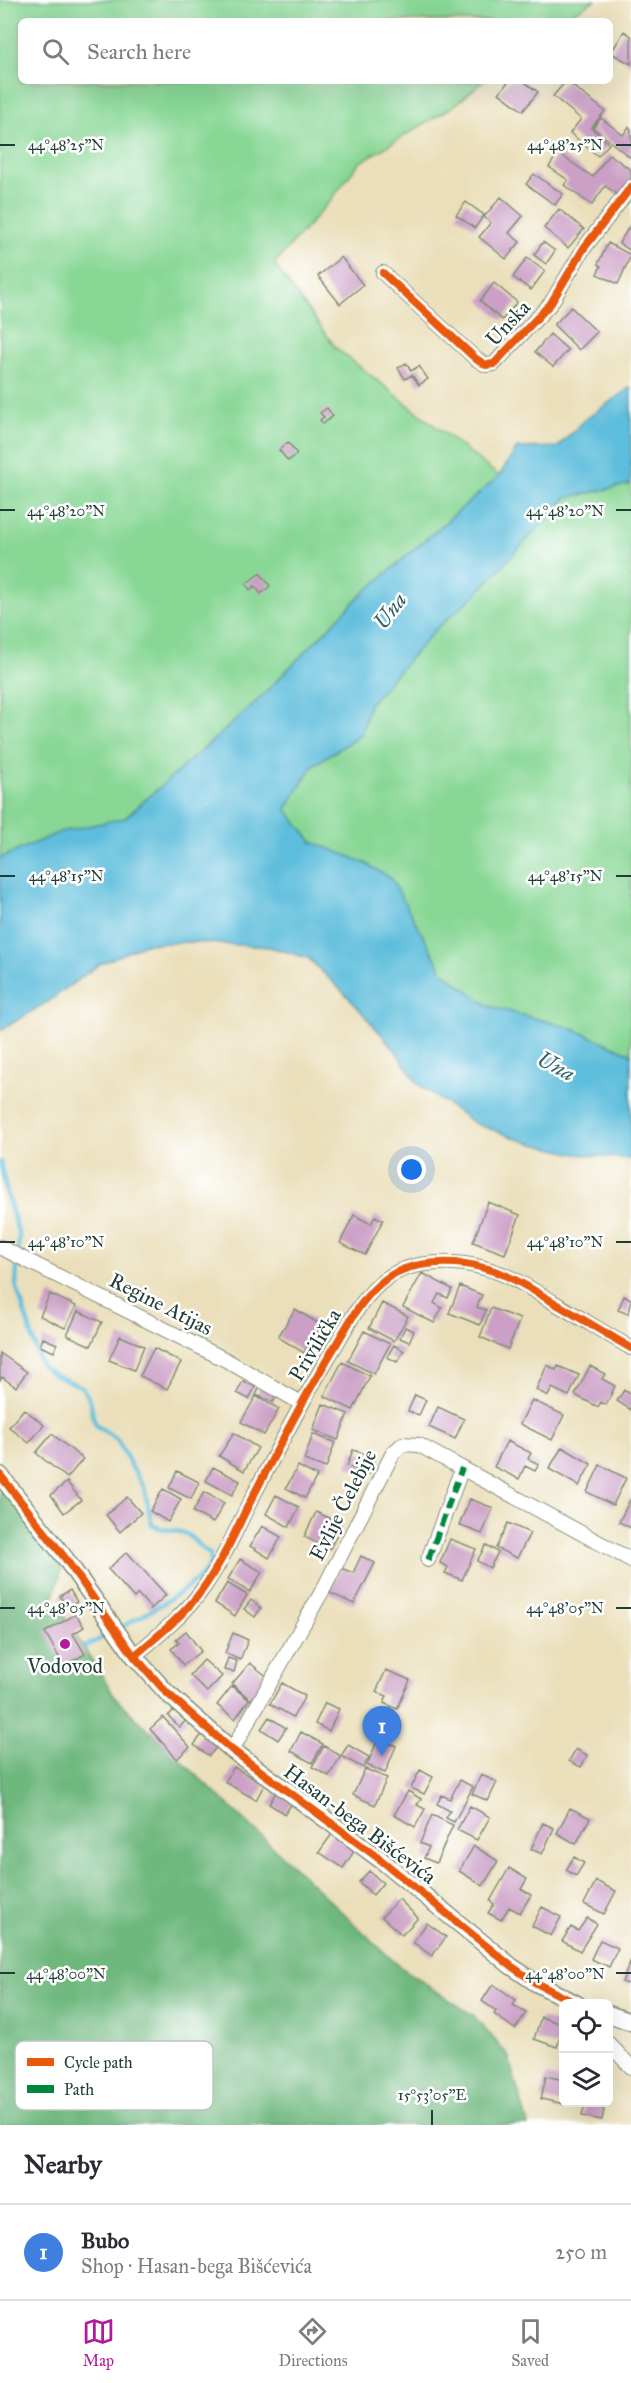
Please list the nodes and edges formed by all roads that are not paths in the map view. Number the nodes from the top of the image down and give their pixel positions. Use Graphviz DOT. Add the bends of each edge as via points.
graph roads {
  1 [pos="631,187"];
  2 [pos="383,273"];
  3 [pos="0,1247"];
  4 [pos="631,1348"];
  5 [pos="301,1403"];
  6 [pos="462,1468"];
  7 [pos="0,1474"];
  8 [pos="428,1560"];
  9 [pos="631,1560"];
  10 [pos="134,1656"];
  11 [pos="232,1750"];
  12 [pos="568,1999"];
  13 [pos="613,2015"];
  14 [pos="631,2022"];
  15 [pos="613,2047"];
  16 [pos="631,2067"];
  1 -- 2 [label="street, Unska" via="584,248 551,303 494,364 486,365 476,359"];
  3 -- 5 [label="street, Regine Atijas" via="226,1360"];
  4 -- 5 [label="street, Privilička" via="503,1274 463,1264 423,1265 401,1270 376,1287 358,1309"];
  5 -- 10 [label="street, Privilička" via="204,1588"];
  6 -- 8 [label="street"];
  6 -- 9 [label="street, Evlije Čelebije"];
  6 -- 11 [label="street, Evlije Čelebije" via="419,1445 403,1444 393,1453 325,1586"];
  7 -- 10 [label="street, Hasan-bega Bišćevića"];
  10 -- 11 [label="street, Hasan-bega Bišćevića" via="167,1693"];
  11 -- 12 [label="street, Hasan-bega Bišćevića" via="381,1860 511,1965"];
  13 -- 14 [label="street"];
  15 -- 16 [label="street"];
}
